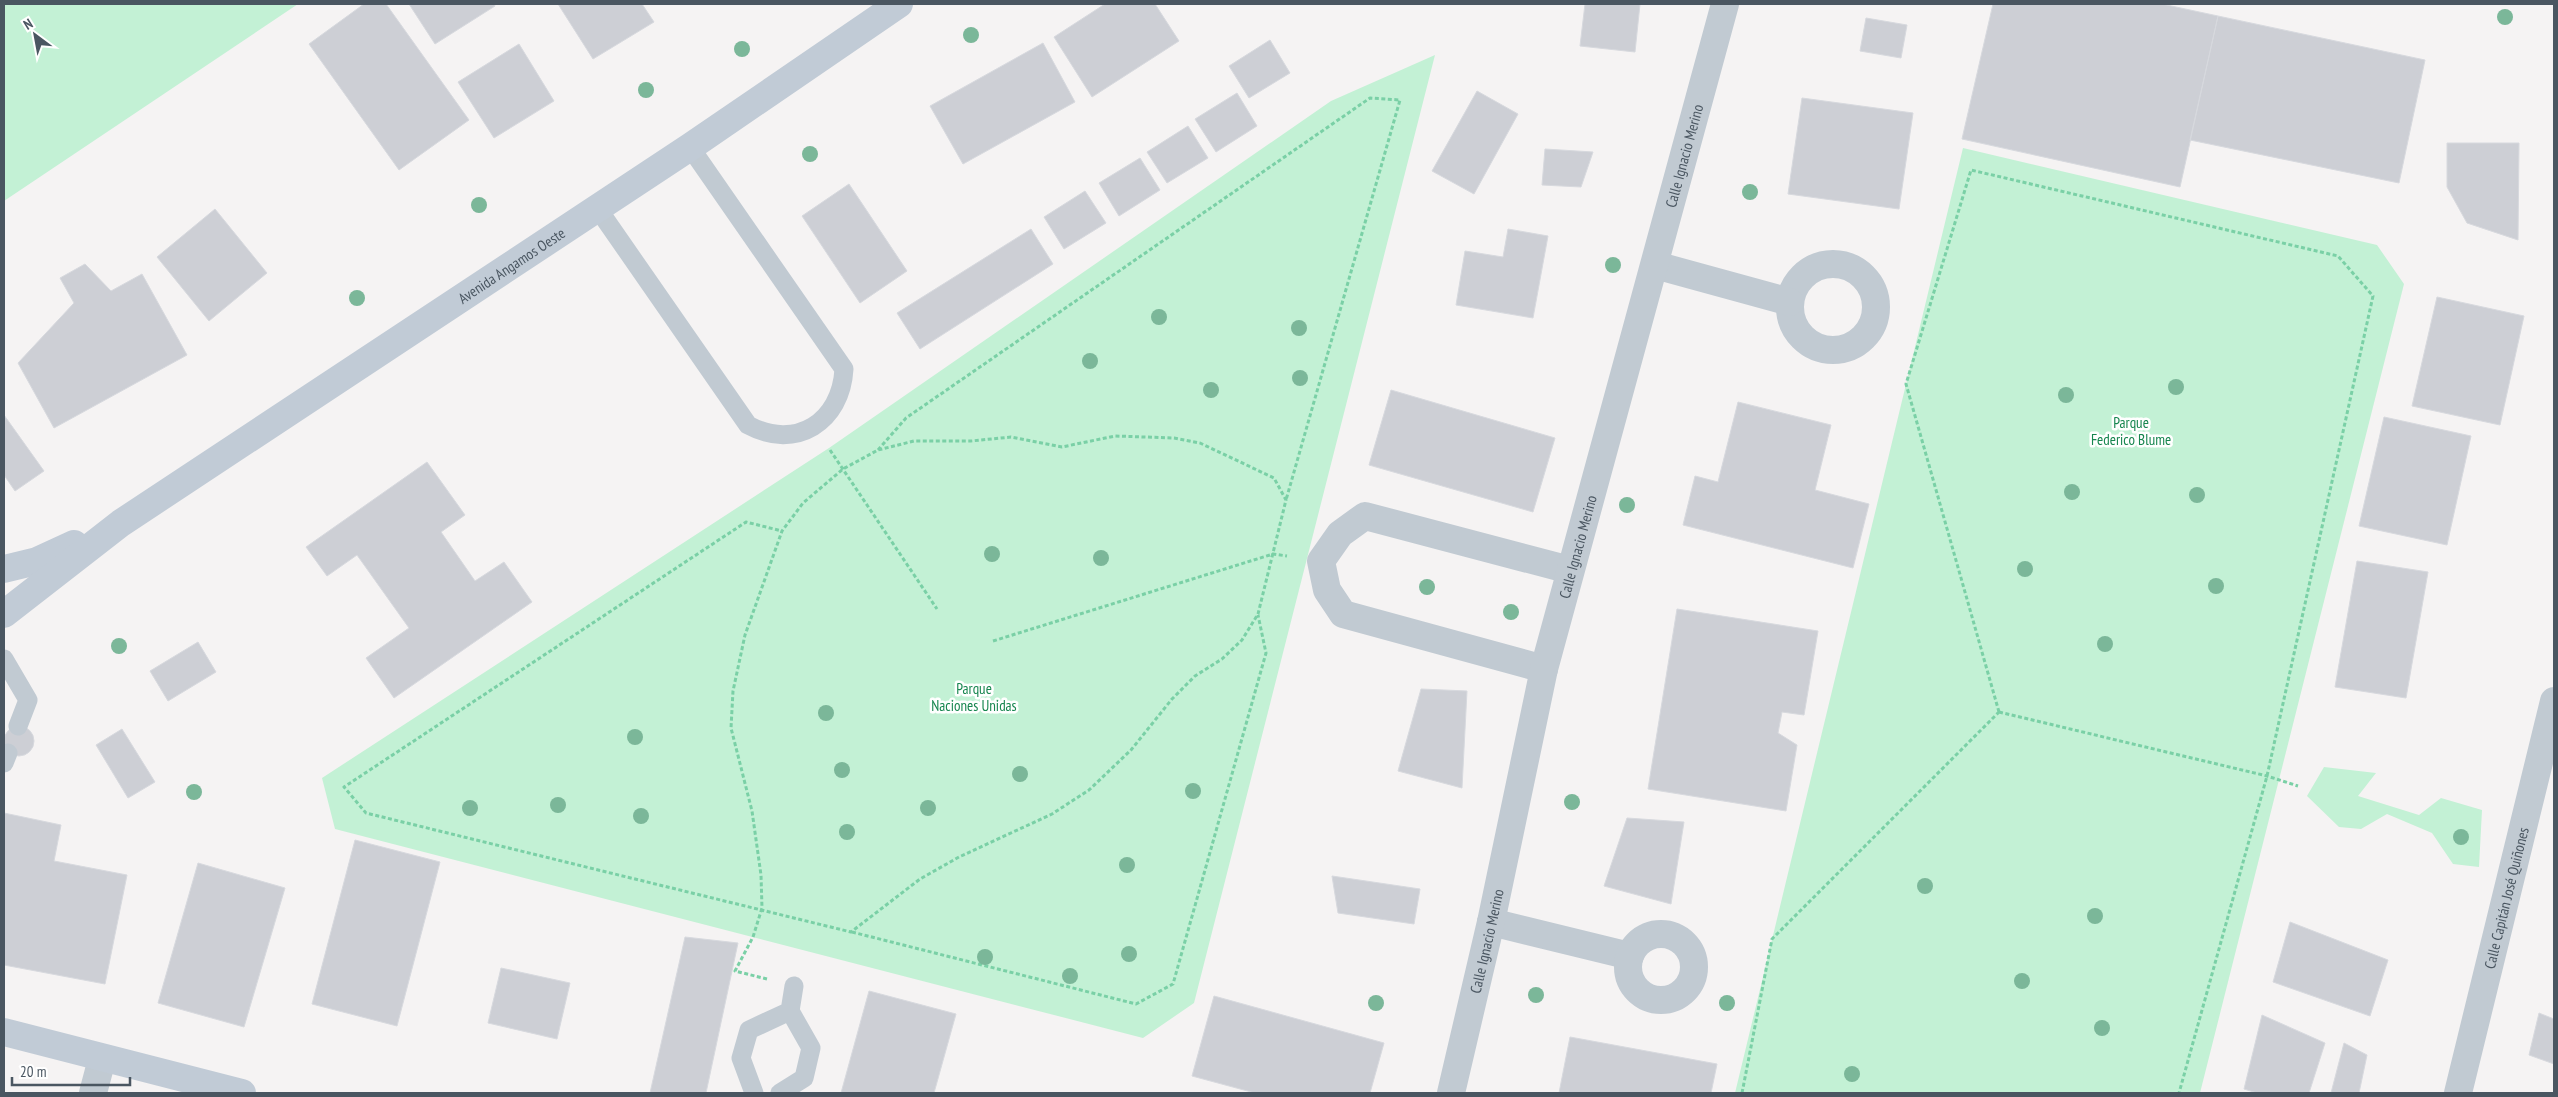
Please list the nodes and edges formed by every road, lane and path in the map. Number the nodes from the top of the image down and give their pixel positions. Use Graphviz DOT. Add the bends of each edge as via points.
graph roads {
  1 [pos="899,4"];
  2 [pos="1725,4"];
  3 [pos="690,147"];
  4 [pos="598,209"];
  5 [pos="1655,265"];
  6 [pos="1790,302"];
  7 [pos="820,422"];
  8 [pos="878,450"];
  9 [pos="843,469"];
  10 [pos="1286,500"];
  11 [pos="121,523"];
  12 [pos="782,531"];
  13 [pos="1273,554"];
  14 [pos="1321,561"];
  15 [pos="4,569"];
  16 [pos="1570,570"];
  17 [pos="937,609"];
  18 [pos="4,614"];
  19 [pos="1258,614"];
  20 [pos="993,641"];
  21 [pos="4,659"];
  22 [pos="1544,669"];
  23 [pos="2554,701"];
  24 [pos="1999,712"];
  25 [pos="18,726"];
  26 [pos="2267,776"];
  27 [pos="2298,786"];
  28 [pos="762,908"];
  29 [pos="1491,922"];
  30 [pos="851,932"];
  31 [pos="1630,956"];
  32 [pos="794,986"];
  33 [pos="790,1011"];
  34 [pos="4,1032"];
  35 [pos="102,1059"];
  36 [pos="93,1093"];
  37 [pos="242,1093"];
  38 [pos="754,1093"];
  39 [pos="780,1093"];
  40 [pos="1451,1093"];
  41 [pos="1742,1093"];
  42 [pos="2179,1093"];
  43 [pos="2458,1093"];
  1 -- 3 [label="street, Avenida Angamos Oeste"];
  2 -- 5 [label="street, Calle Ignacio Merino"];
  3 -- 4 [label="street, Avenida Angamos Oeste"];
  3 -- 7 [label="lane" via="844,369 836,405"];
  4 -- 7 [label="lane" via="748,425 760,432 782,436 800,433"];
  4 -- 11 [label="street, Avenida Angamos Oeste"];
  5 -- 6 [label="street"];
  5 -- 16 [label="street, Calle Ignacio Merino"];
  7 -- 9 [label="path" via="829,448"];
  8 -- 9 [label="path"];
  8 -- 10 [label="path" via="914,441 936,440 1011,437 1062,447 1115,436 1174,438 1200,443 1274,478"];
  8 -- 10 [label="path" via="906,418 1370,98 1400,100"];
  9 -- 12 [label="path" via="803,503"];
  9 -- 17 [label="path"];
  10 -- 13 [label="path"];
  11 -- 15 [label="street, Avenida Angamos Oeste" via="37,561"];
  11 -- 18 [label="street, Avenida Angamos Oeste"];
  12 -- 28 [label="path" via="745,635 732,700 731,728 752,811"];
  12 -- 28 [label="path" via="746,522 344,787 366,813"];
  13 -- 14 [label="path"];
  13 -- 19 [label="path"];
  13 -- 20 [label="path"];
  14 -- 16 [label="street" via="1340,534 1365,516"];
  14 -- 22 [label="street" via="1327,590 1343,614"];
  16 -- 22 [label="street, Calle Ignacio Merino"];
  19 -- 30 [label="path" via="1242,640 1189,682 1131,750 1089,790 1052,814 959,857 920,879"];
  19 -- 30 [label="path" via="1266,653 1173,984 1136,1004"];
  21 -- 25 [label="lane" via="28,700"];
  22 -- 29 [label="street, Calle Ignacio Merino"];
  23 -- 43 [label="street, Calle Capitán José Quiñones"];
  24 -- 26 [label="path"];
  24 -- 26 [label="path" via="1906,384 1971,170 2338,256 2373,296"];
  24 -- 41 [label="path" via="1772,939"];
  26 -- 27 [label="path"];
  26 -- 42 [label="path"];
  28 -- 30 [label="path"];
  28 -- 32 [label="path" via="753,937 735,971"];
  29 -- 31 [label="street"];
  29 -- 40 [label="street, Calle Ignacio Merino"];
  32 -- 33 [label="lane"];
  33 -- 38 [label="lane" via="750,1030 740,1058"];
  33 -- 39 [label="lane" via="811,1048 804,1078"];
  34 -- 35 [label="street"];
  35 -- 36 [label="street"];
  35 -- 37 [label="street"];
}
